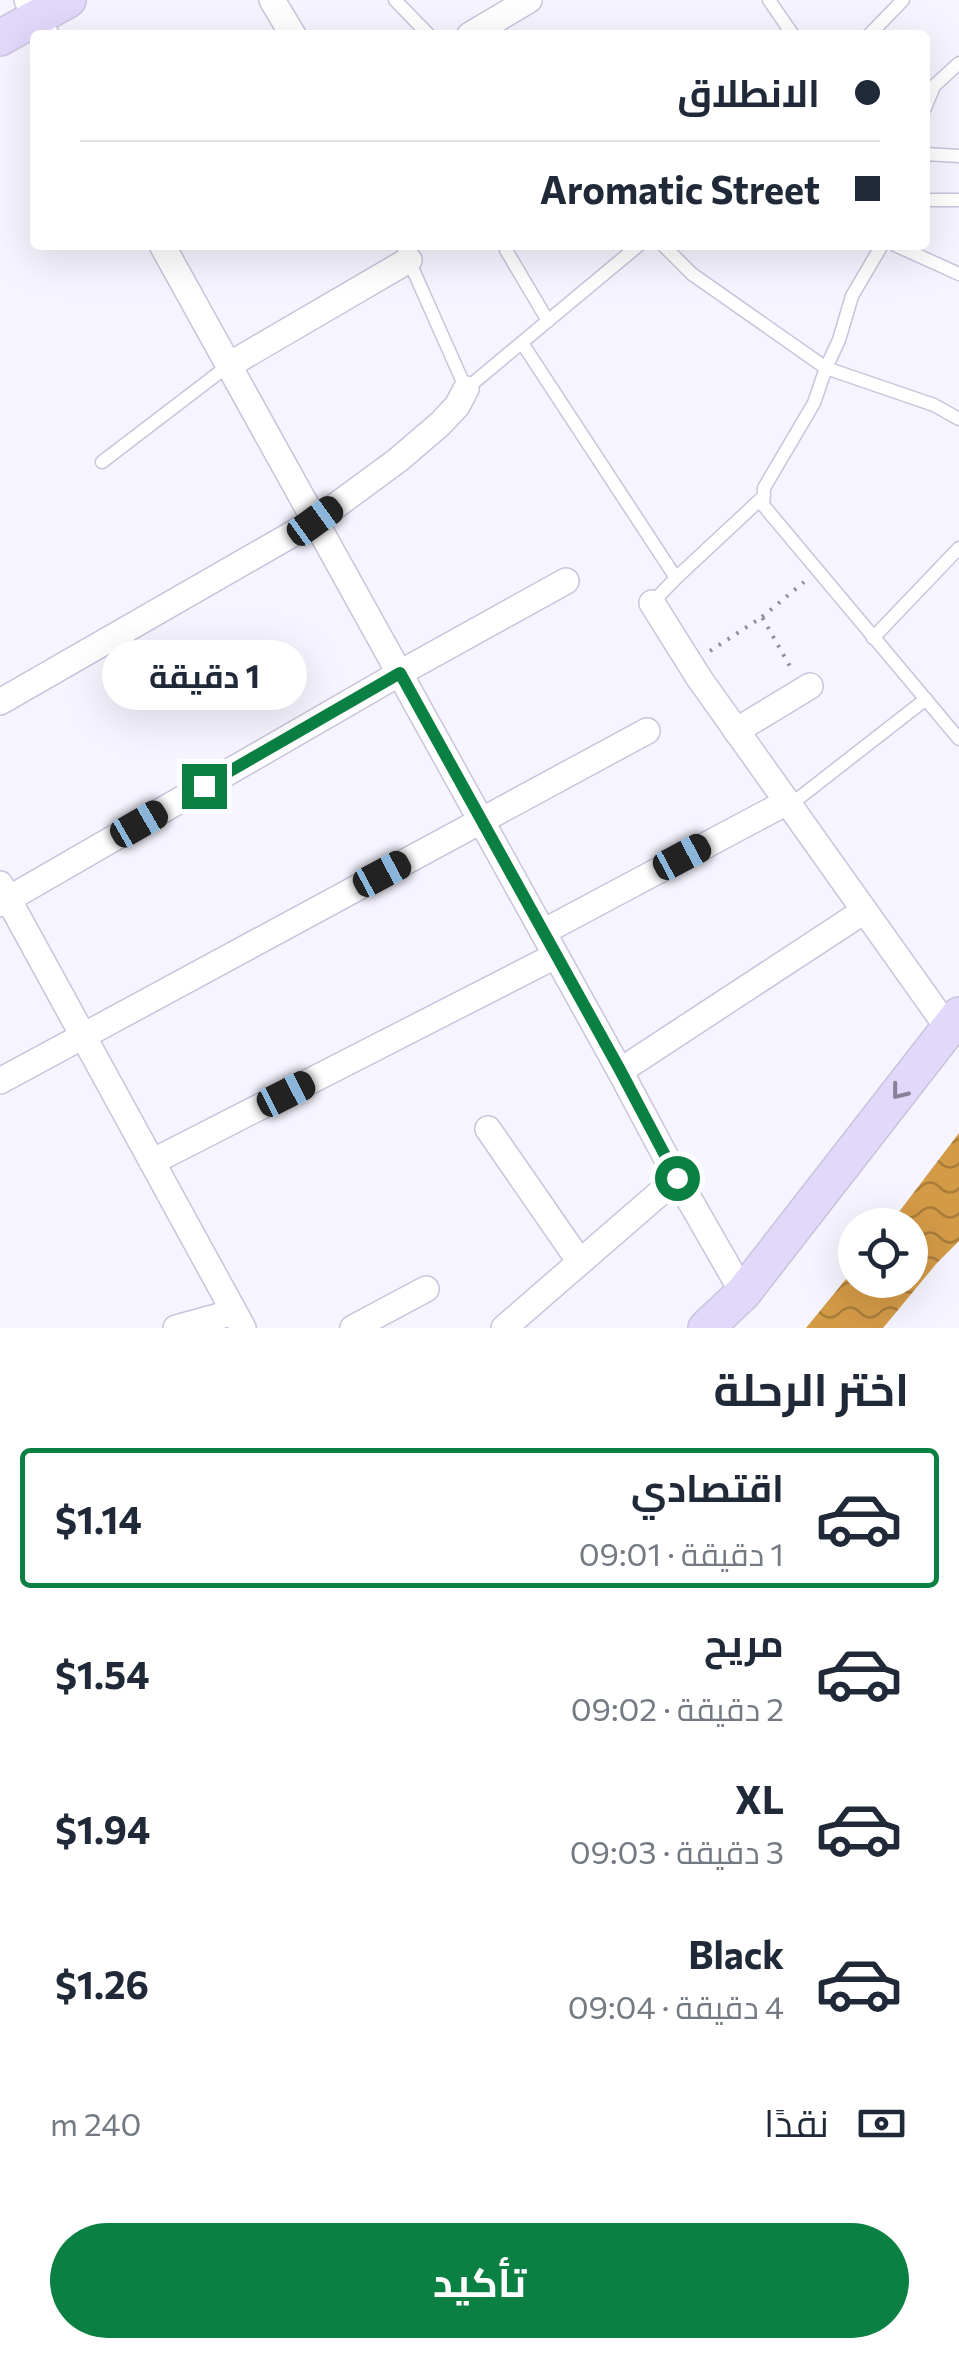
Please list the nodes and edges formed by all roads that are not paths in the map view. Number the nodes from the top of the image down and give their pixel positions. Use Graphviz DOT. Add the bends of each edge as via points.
graph roads {
  1 [pos="68,0"];
  2 [pos="272,0"];
  3 [pos="395,0"];
  4 [pos="529,0"];
  5 [pos="769,0"];
  6 [pos="903,0"];
  7 [pos="36,18"];
  8 [pos="290,30"];
  9 [pos="425,30"];
  10 [pos="487,30"];
  11 [pos="790,30"];
  12 [pos="874,30"];
  13 [pos="0,38"];
  14 [pos="959,63"];
  15 [pos="930,96"];
  16 [pos="930,154"];
  17 [pos="959,156"];
  18 [pos="930,200"];
  19 [pos="959,200"];
  20 [pos="165,250"];
  21 [pos="506,250"];
  22 [pos="632,250"];
  23 [pos="668,250"];
  24 [pos="879,250"];
  25 [pos="906,250"];
  26 [pos="406,252"];
  27 [pos="959,274"];
  28 [pos="548,321"];
  29 [pos="522,342"];
  30 [pos="229,365"];
  31 [pos="826,368"];
  32 [pos="466,389"];
  33 [pos="959,419"];
  34 [pos="102,462"];
  35 [pos="764,496"];
  36 [pos="315,521"];
  37 [pos="959,548"];
  38 [pos="676,578"];
  39 [pos="566,581"];
  40 [pos="652,603"];
  41 [pos="873,638"];
  42 [pos="400,673"];
  43 [pos="807,688"];
  44 [pos="926,699"];
  45 [pos="0,702"];
  46 [pos="736,730"];
  47 [pos="646,731"];
  48 [pos="959,739"];
  49 [pos="788,804"];
  50 [pos="481,820"];
  51 [pos="3,896"];
  52 [pos="864,911"];
  53 [pos="543,932"];
  54 [pos="555,956"];
  55 [pos="954,1022"];
  56 [pos="83,1036"];
  57 [pos="620,1070"];
  58 [pos="0,1080"];
  59 [pos="488,1130"];
  60 [pos="152,1162"];
  61 [pos="677,1178"];
  62 [pos="580,1262"];
  63 [pos="426,1289"];
  64 [pos="743,1293"];
  65 [pos="238,1320"];
  66 [pos="176,1328"];
  67 [pos="354,1328"];
  68 [pos="504,1328"];
  69 [pos="706,1328"];
  1 -- 7 [label="main road"];
  2 -- 8 [label="street"];
  3 -- 9 [label="lane"];
  4 -- 10 [label="street"];
  5 -- 11 [label="lane"];
  6 -- 12 [label="lane"];
  7 -- 13 [label="main road"];
  14 -- 15 [label="lane"];
  16 -- 17 [label="lane"];
  18 -- 19 [label="lane"];
  20 -- 30 [label="street"];
  21 -- 28 [label="lane"];
  22 -- 28 [label="lane"];
  23 -- 31 [label="lane"];
  24 -- 31 [label="lane" via="852,296"];
  25 -- 27 [label="lane"];
  26 -- 30 [label="street"];
  26 -- 32 [label="lane"];
  28 -- 29 [label="lane"];
  29 -- 32 [label="lane"];
  29 -- 38 [label="lane"];
  30 -- 34 [label="lane"];
  30 -- 36 [label="street"];
  31 -- 33 [label="lane" via="934,404"];
  31 -- 35 [label="lane"];
  32 -- 36 [label="street" via="440,424"];
  35 -- 38 [label="lane"];
  35 -- 41 [label="lane" via="763,506"];
  36 -- 42 [label="street"];
  36 -- 45 [label="street"];
  37 -- 41 [label="lane"];
  38 -- 40 [label="lane"];
  39 -- 42 [label="street"];
  40 -- 46 [label="street"];
  41 -- 44 [label="lane"];
  42 -- 50 [label="street"];
  42 -- 51 [label="street"];
  43 -- 46 [label="street"];
  44 -- 48 [label="lane"];
  44 -- 49 [label="lane"];
  46 -- 49 [label="street"];
  47 -- 50 [label="street"];
  49 -- 52 [label="street"];
  49 -- 53 [label="street"];
  50 -- 53 [label="street"];
  50 -- 56 [label="street"];
  51 -- 56 [label="street"];
  52 -- 55 [label="street"];
  52 -- 57 [label="street"];
  53 -- 54 [label="street"];
  54 -- 57 [label="street"];
  54 -- 60 [label="street"];
  55 -- 64 [label="main road, one-way"];
  56 -- 58 [label="street"];
  56 -- 60 [label="street"];
  57 -- 61 [label="street"];
  59 -- 62 [label="street"];
  60 -- 65 [label="street"];
  61 -- 62 [label="street"];
  61 -- 64 [label="street"];
  62 -- 68 [label="street"];
  63 -- 67 [label="street"];
  64 -- 69 [label="main road"];
  65 -- 66 [label="street"];
}
